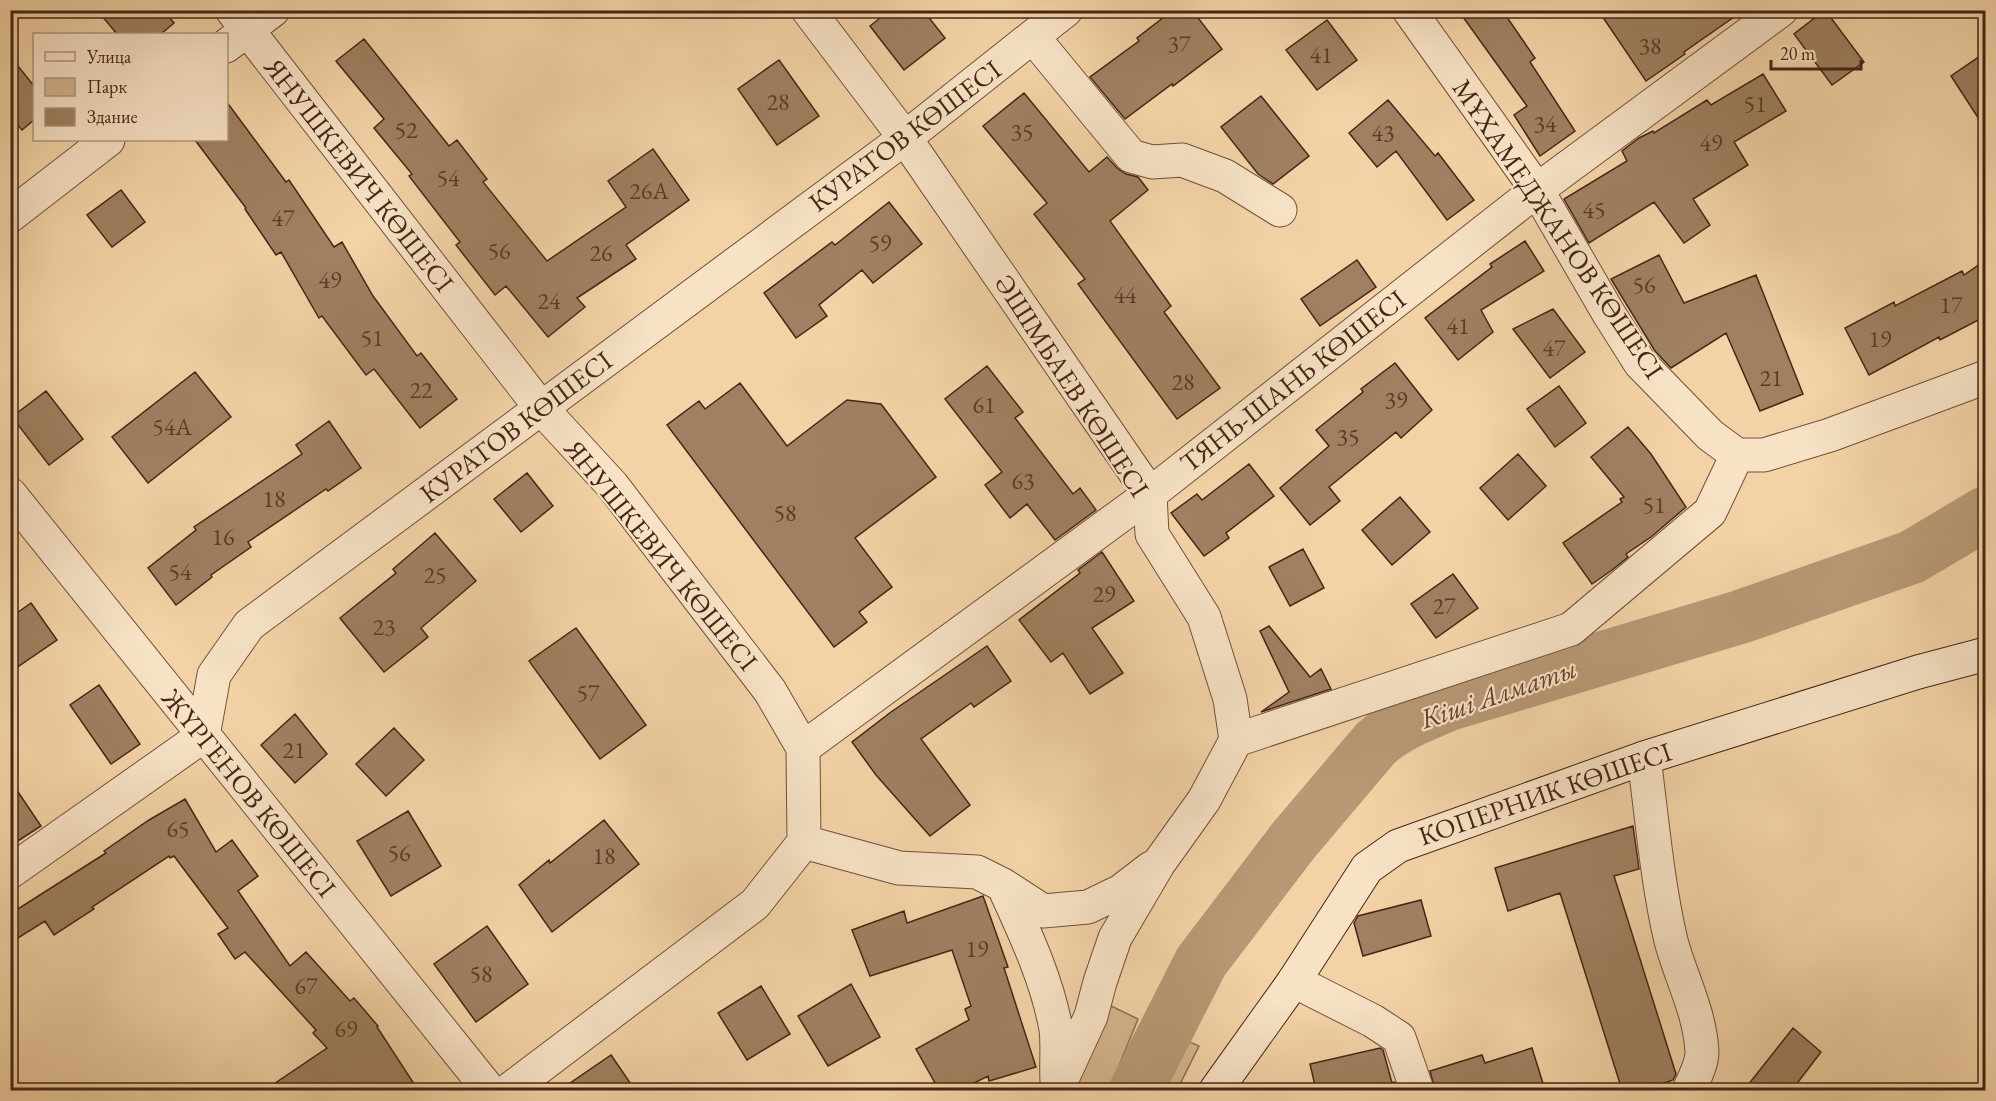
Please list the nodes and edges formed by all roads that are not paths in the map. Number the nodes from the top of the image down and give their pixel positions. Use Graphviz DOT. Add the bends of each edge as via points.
graph roads {
  1 [pos="273,10"];
  2 [pos="808,10"];
  3 [pos="1066,10"];
  4 [pos="1409,10"];
  5 [pos="1781,10"];
  6 [pos="235,29"];
  7 [pos="1033,37"];
  8 [pos="905,138"];
  9 [pos="107,141"];
  10 [pos="1537,190"];
  11 [pos="1280,210"];
  12 [pos="10,216"];
  13 [pos="1986,377"];
  14 [pos="541,408"];
  15 [pos="1737,455"];
  16 [pos="10,494"];
  17 [pos="1150,494"];
  18 [pos="1986,654"];
  19 [pos="203,736"];
  20 [pos="1236,740"];
  21 [pos="803,748"];
  22 [pos="1644,758"];
  23 [pos="804,842"];
  24 [pos="1159,862"];
  25 [pos="10,872"];
  26 [pos="1003,885"];
  27 [pos="1294,981"];
  28 [pos="489,1090"];
  29 [pos="508,1090"];
  30 [pos="1057,1090"];
  31 [pos="1216,1090"];
  32 [pos="1417,1090"];
  33 [pos="1689,1090"];
  1 -- 6 [label="street"];
  2 -- 8 [label="street, ӘШІМБАЕВ КӨШЕСІ"];
  3 -- 7 [label="street, КУРАТОВ КӨШЕСІ"];
  4 -- 10 [label="street, МҰХАМЕДЖАНОВ КӨШЕСІ"];
  5 -- 10 [label="street, ТЯНЬ-ШАНЬ КӨШЕСІ"];
  6 -- 14 [label="street, ЯНУШКЕВИЧ КӨШЕСІ"];
  7 -- 8 [label="street, КУРАТОВ КӨШЕСІ"];
  7 -- 11 [label="street" via="1131,156 1152,162 1182,159 1225,176"];
  8 -- 14 [label="street, КУРАТОВ КӨШЕСІ"];
  8 -- 17 [label="street, ӘШІМБАЕВ КӨШЕСІ"];
  9 -- 12 [label="street"];
  10 -- 15 [label="street, МҰХАМЕДЖАНОВ КӨШЕСІ" via="1641,363 1710,435"];
  10 -- 17 [label="street, ТЯНЬ-ШАНЬ КӨШЕСІ"];
  13 -- 15 [label="street" via="1830,435 1764,455"];
  14 -- 19 [label="street, КУРАТОВ КӨШЕСІ" via="249,625 214,675"];
  14 -- 21 [label="street, ЯНУШКЕВИЧ КӨШЕСІ" via="612,485 770,691"];
  15 -- 20 [label="street" via="1710,512 1571,629"];
  16 -- 19 [label="street, ЖҮРГЕНОВ КӨШЕСІ"];
  17 -- 20 [label="street, ӘШІМБАЕВ КӨШЕСІ" via="1152,534 1204,617 1230,699"];
  17 -- 21 [label="street, ТЯНЬ-ШАНЬ КӨШЕСІ"];
  18 -- 22 [label="street, КОПЕРНИК КӨШЕСІ"];
  19 -- 25 [label="street"];
  19 -- 28 [label="street, ЖҮРГЕНОВ КӨШЕСІ"];
  20 -- 24 [label="street" via="1204,800"];
  21 -- 23 [label="street, ЯНУШКЕВИЧ КӨШЕСІ"];
  22 -- 27 [label="street, КОПЕРНИК КӨШЕСІ" via="1398,846 1367,868"];
  22 -- 33 [label="street" via="1672,942 1695,1008 1702,1054"];
  23 -- 26 [label="street" via="899,868 977,872"];
  23 -- 29 [label="street" via="755,904"];
  24 -- 26 [label="street" via="1121,891 1088,907 1044,911"];
  24 -- 30 [label="street" via="1116,938 1090,1016"];
  26 -- 30 [label="street" via="1028,940 1056,1031"];
  27 -- 31 [label="street, КОПЕРНИК КӨШЕСІ"];
  27 -- 32 [label="street" via="1399,1038"];
}
